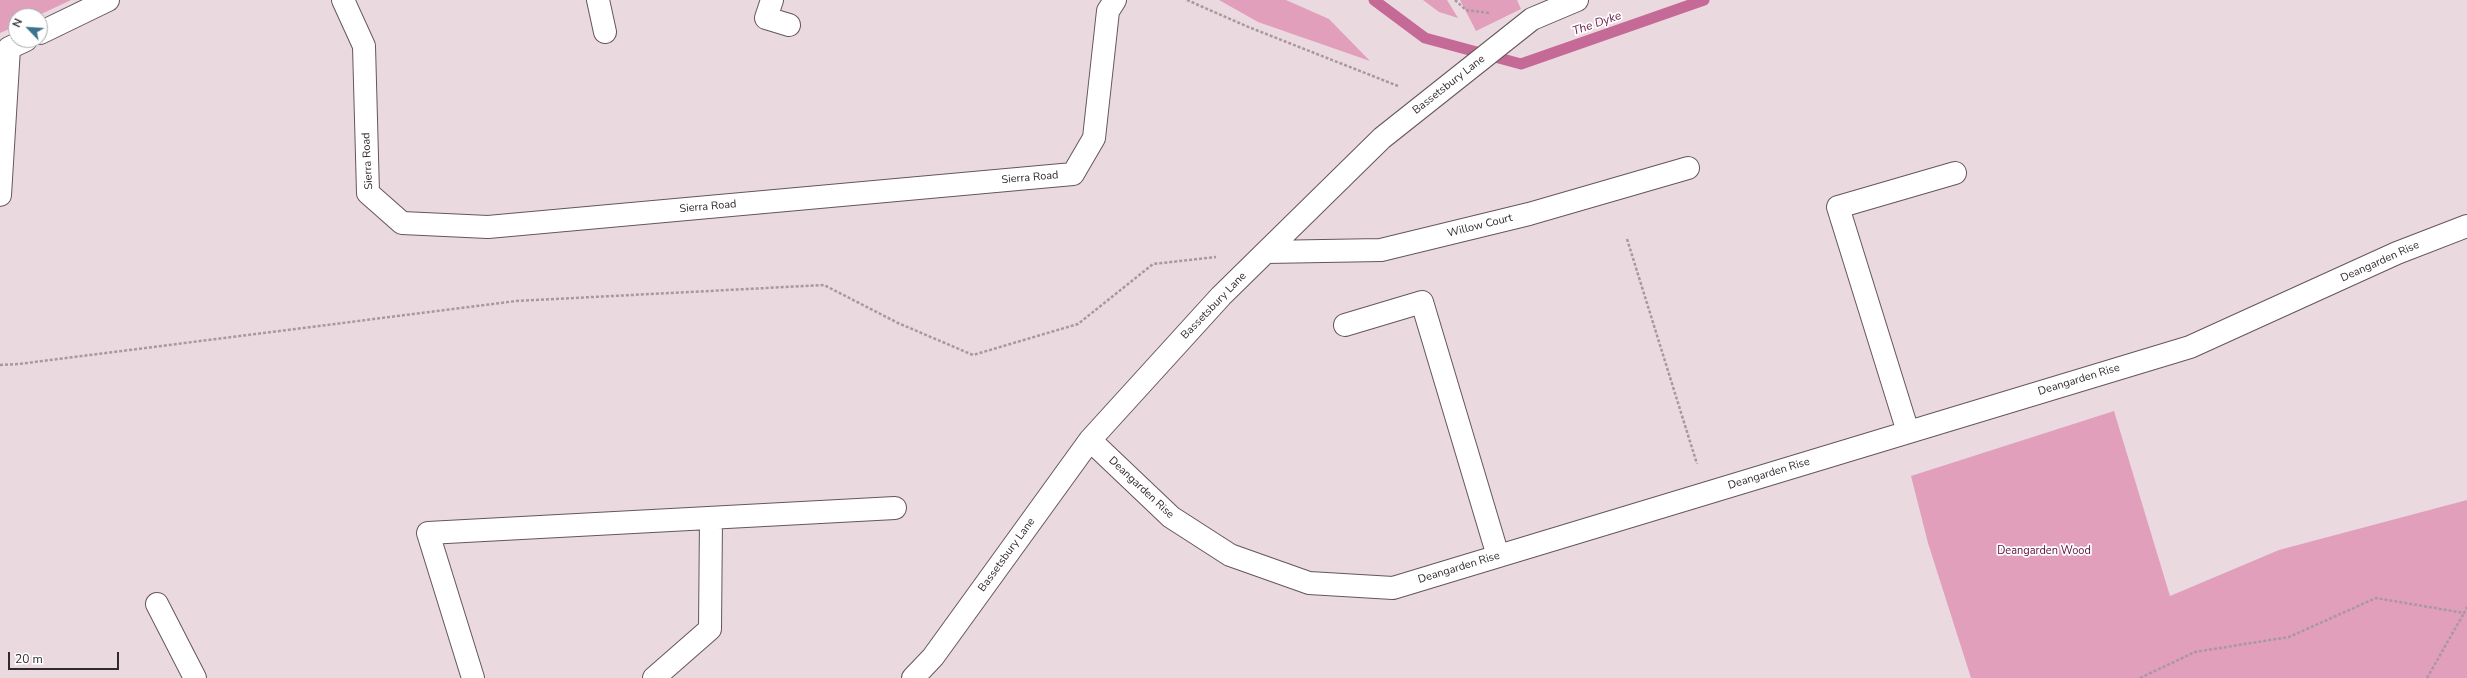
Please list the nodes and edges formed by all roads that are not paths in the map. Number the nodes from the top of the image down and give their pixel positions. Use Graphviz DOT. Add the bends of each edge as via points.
graph roads {
  1 [pos="108,0"];
  2 [pos="343,0"];
  3 [pos="598,0"];
  4 [pos="772,0"];
  5 [pos="1115,0"];
  6 [pos="1577,0"];
  7 [pos="789,25"];
  8 [pos="48,29"];
  9 [pos="605,32"];
  10 [pos="11,48"];
  11 [pos="1688,168"];
  12 [pos="1955,173"];
  13 [pos="0,195"];
  14 [pos="2467,226"];
  15 [pos="1266,252"];
  16 [pos="1345,325"];
  17 [pos="1908,432"];
  18 [pos="1090,440"];
  19 [pos="895,508"];
  20 [pos="711,518"];
  21 [pos="1498,556"];
  22 [pos="157,604"];
  23 [pos="195,678"];
  24 [pos="473,678"];
  25 [pos="654,678"];
  26 [pos="914,678"];
  1 -- 8 [label="street"];
  2 -- 5 [label="street, Sierra Road" via="364,46 368,193 402,223 488,227 1073,174 1094,138 1108,11"];
  3 -- 9 [label="street"];
  4 -- 7 [label="street" via="766,18"];
  6 -- 15 [label="street, Bassetsbury Lane" via="1532,19 1382,138"];
  10 -- 13 [label="street"];
  11 -- 15 [label="street, Willow Court" via="1529,214 1381,250"];
  12 -- 17 [label="street" via="1838,207"];
  14 -- 17 [label="street, Deangarden Rise" via="2397,253 2190,347"];
  15 -- 18 [label="street, Bassetsbury Lane" via="1221,296"];
  16 -- 21 [label="street" via="1422,302"];
  17 -- 21 [label="street, Deangarden Rise"];
  18 -- 21 [label="street, Deangarden Rise" via="1171,517 1223,551 1309,583 1393,588"];
  18 -- 26 [label="street, Bassetsbury Lane" via="933,657"];
  19 -- 20 [label="street"];
  20 -- 24 [label="street" via="428,533"];
  20 -- 25 [label="street" via="710,629"];
  22 -- 23 [label="street"];
}
